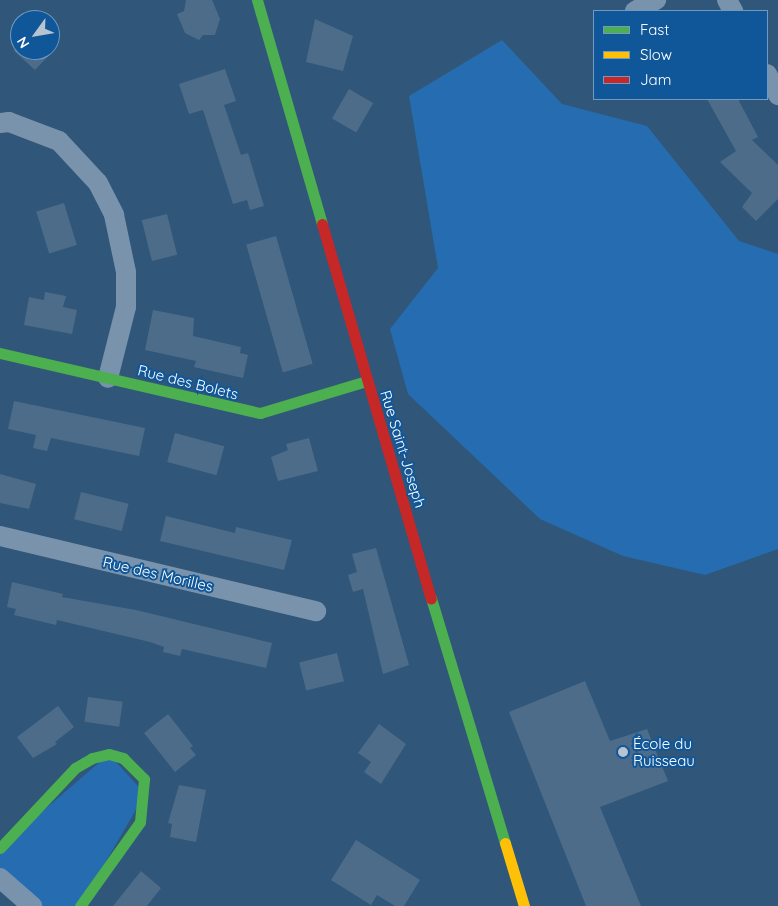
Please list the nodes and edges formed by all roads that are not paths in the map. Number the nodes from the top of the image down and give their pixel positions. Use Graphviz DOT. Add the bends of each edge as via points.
graph roads {
  1 [pos="257,0"];
  2 [pos="656,0"];
  3 [pos="637,10"];
  4 [pos="768,76"];
  5 [pos="778,95"];
  6 [pos="0,123"];
  7 [pos="0,353"];
  8 [pos="108,378"];
  9 [pos="367,381"];
  10 [pos="0,536"];
  11 [pos="316,612"];
  12 [pos="0,848"];
  13 [pos="0,878"];
  14 [pos="32,906"];
  15 [pos="80,906"];
  16 [pos="524,906"];
  1 -- 9 [label="street, Rue Saint-Joseph"];
  2 -- 3 [label="street"];
  4 -- 5 [label="street"];
  6 -- 8 [label="street" via="10,122 59,141 98,183 114,216 126,272 126,307"];
  7 -- 8 [label="street, Rue des Bolets"];
  8 -- 9 [label="street, Rue des Bolets" via="260,413"];
  9 -- 16 [label="street, Rue Saint-Joseph"];
  10 -- 11 [label="street, Rue des Morilles"];
  12 -- 15 [label="street" via="75,768 92,758 109,754 123,758 144,779 140,822"];
  13 -- 14 [label="street"];
}
